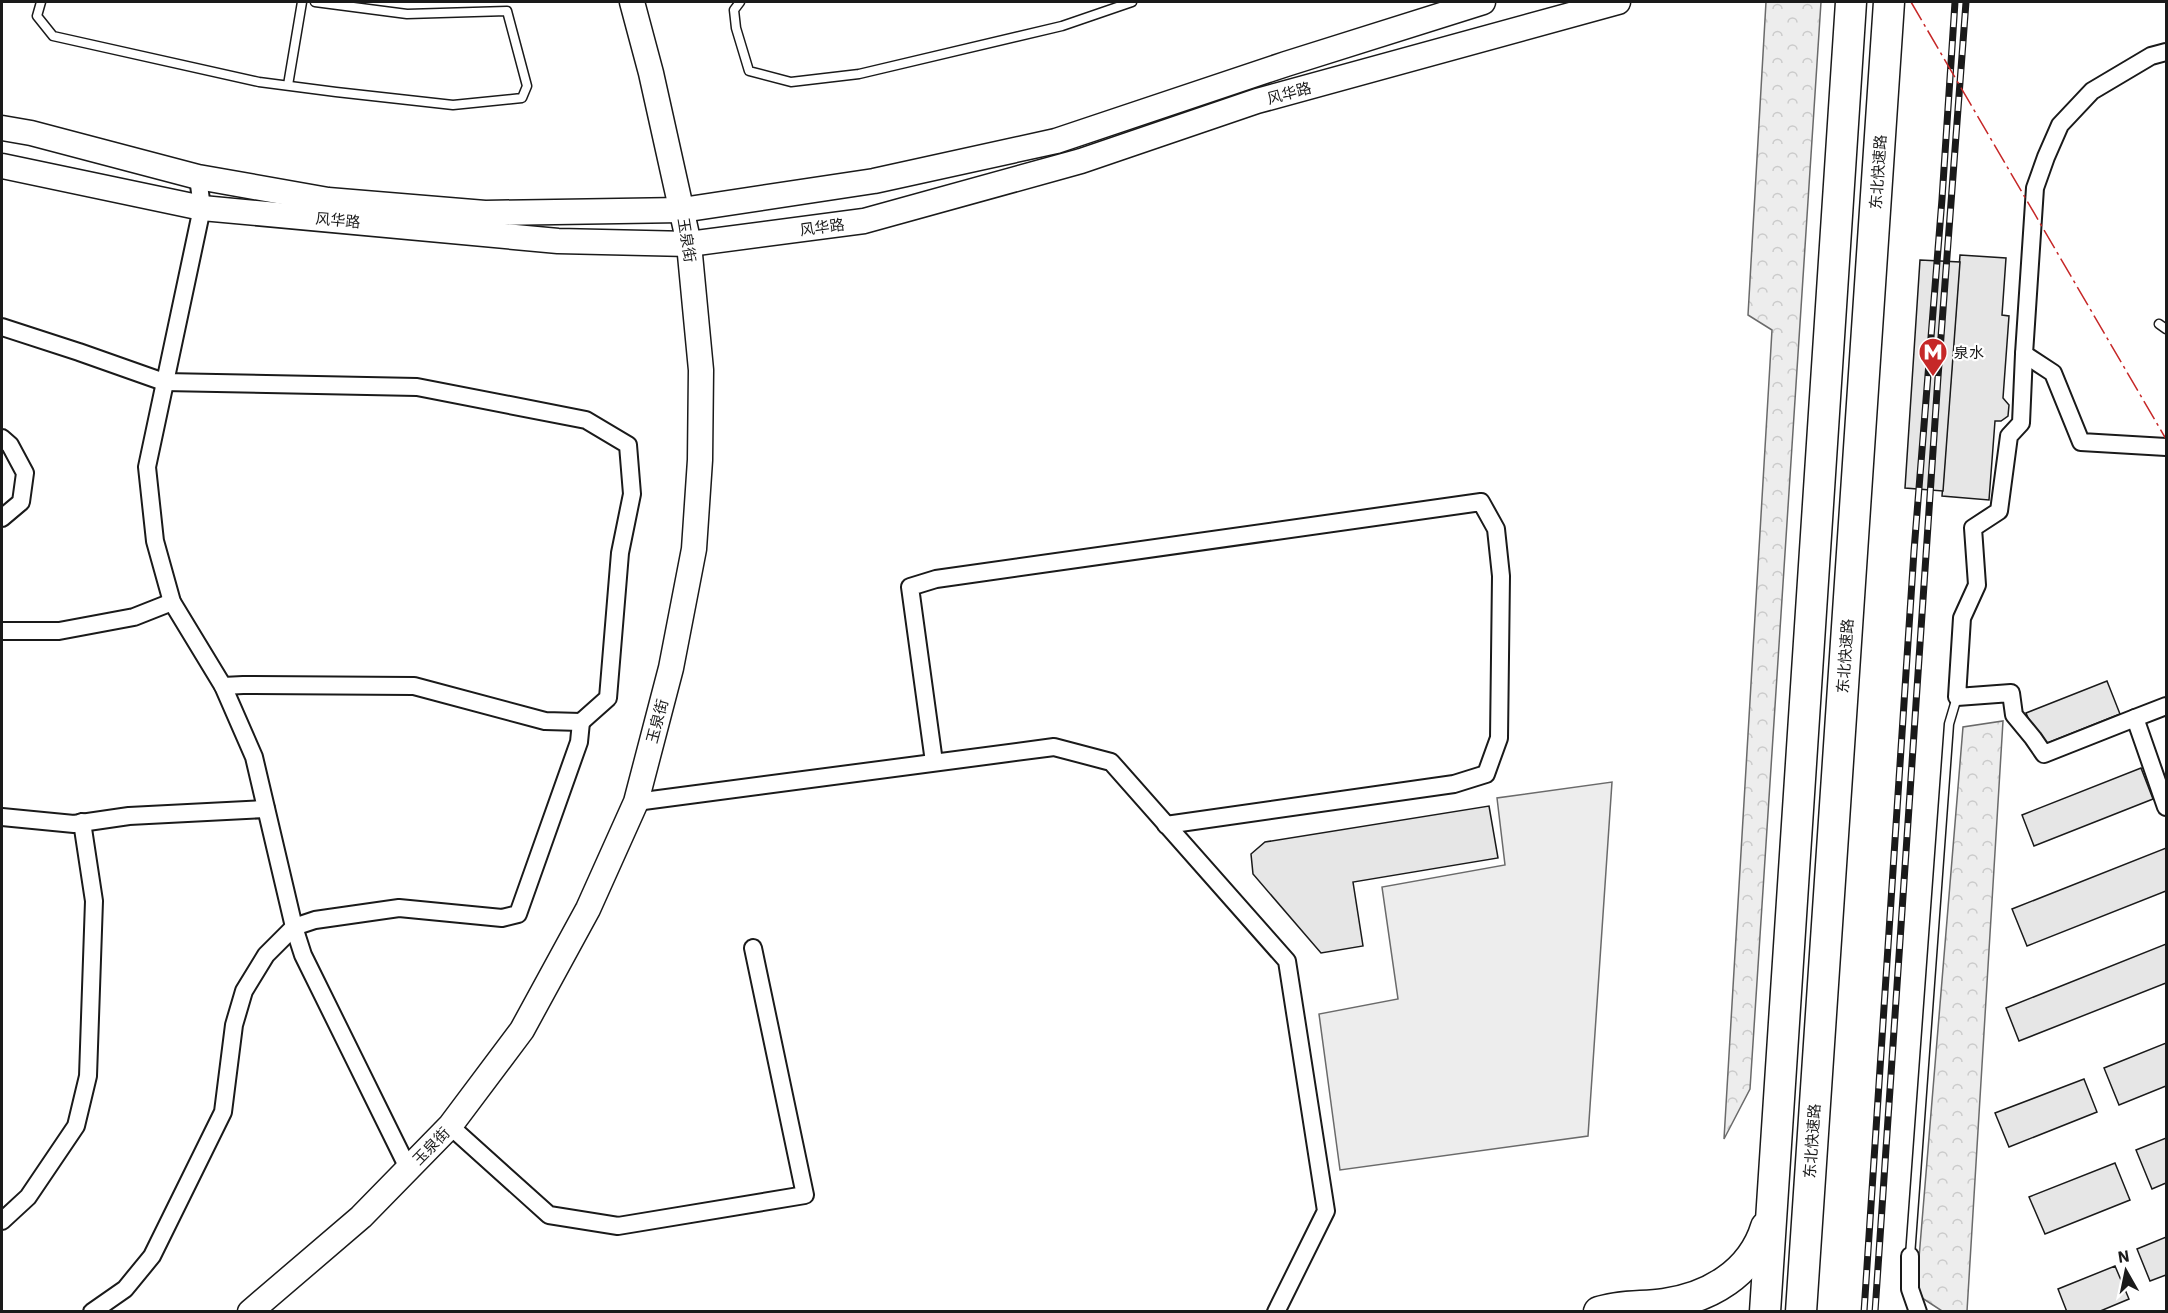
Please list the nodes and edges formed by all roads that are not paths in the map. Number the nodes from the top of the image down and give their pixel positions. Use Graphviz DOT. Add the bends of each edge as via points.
graph roads {
  1 [pos="41,2"];
  2 [pos="302,2"];
  3 [pos="315,2"];
  4 [pos="632,2"];
  5 [pos="740,2"];
  6 [pos="1132,2"];
  7 [pos="1483,2"];
  8 [pos="1618,2"];
  9 [pos="1851,2"];
  10 [pos="1889,2"];
  11 [pos="2166,52"];
  12 [pos="288,85"];
  13 [pos="2,128"];
  14 [pos="2,166"];
  15 [pos="198,177"];
  16 [pos="202,208"];
  17 [pos="682,210"];
  18 [pos="689,244"];
  19 [pos="2,327"];
  20 [pos="2024,354"];
  21 [pos="164,382"];
  22 [pos="2,438"];
  23 [pos="2166,447"];
  24 [pos="2,518"];
  25 [pos="172,602"];
  26 [pos="2,631"];
  27 [pos="223,686"];
  28 [pos="1957,697"];
  29 [pos="2166,706"];
  30 [pos="2136,718"];
  31 [pos="581,722"];
  32 [pos="934,762"];
  33 [pos="636,801"];
  34 [pos="2166,807"];
  35 [pos="266,809"];
  36 [pos="2,817"];
  37 [pos="82,822"];
  38 [pos="1166,825"];
  39 [pos="294,927"];
  40 [pos="753,948"];
  41 [pos="450,1126"];
  42 [pos="408,1168"];
  43 [pos="1773,1201"];
  44 [pos="2,1221"];
  45 [pos="1910,1256"];
  46 [pos="92,1311"];
  47 [pos="250,1311"];
  48 [pos="1276,1311"];
  49 [pos="1599,1311"];
  50 [pos="1765,1311"];
  51 [pos="1801,1311"];
  52 [pos="1918,1311"];
  1 -- 12 [label="lane" via="37,16 53,36"];
  2 -- 12 [label="lane"];
  3 -- 12 [label="lane" via="407,14 507,11 527,86 522,98 453,105"];
  4 -- 17 [label="street, 玉泉街"];
  5 -- 6 [label="lane" via="734,10 736,28 749,71 791,82 860,74 1040,32"];
  7 -- 17 [label="street" via="1056,141 874,181"];
  8 -- 18 [label="street, 风华路" via="1257,102 1080,161 864,221"];
  9 -- 43 [label="highway"];
  10 -- 51 [label="highway, 东北快速路"];
  11 -- 20 [label="street" via="2151,56 2092,91 2060,125 2035,188"];
  13 -- 15 [label="street"];
  14 -- 16 [label="street, 风华路"];
  15 -- 16 [label="street"];
  15 -- 17 [label="street" via="328,200 485,213"];
  16 -- 18 [label="street, 风华路" via="558,241"];
  16 -- 21 [label="street"];
  17 -- 18 [label="street, 玉泉街"];
  18 -- 33 [label="street, 玉泉街" via="701,370 694,549 671,668"];
  19 -- 21 [label="street"];
  20 -- 23 [label="street" via="2053,373 2081,442"];
  20 -- 28 [label="street" via="2022,423 2009,436 2000,511 1973,528 1977,585 1962,618"];
  21 -- 25 [label="street" via="147,466 155,541"];
  21 -- 31 [label="street" via="417,387 586,420 628,445 632,494 620,553 608,698"];
  22 -- 24 [label="street" via="25,473 21,502"];
  25 -- 26 [label="street" via="134,617 59,631"];
  25 -- 27 [label="street"];
  27 -- 31 [label="street" via="414,686 545,721"];
  27 -- 35 [label="street" via="254,757"];
  28 -- 30 [label="street" via="2011,693 2014,715 2044,754"];
  28 -- 45 [label="lane" via="1949,724"];
  29 -- 30 [label="street"];
  30 -- 34 [label="street"];
  31 -- 39 [label="street" via="579,742 518,914 502,918 399,908 315,920"];
  32 -- 33 [label="street"];
  32 -- 38 [label="street" via="1054,747 1111,762"];
  32 -- 38 [label="street" via="910,587 936,579 1481,502 1496,529 1501,576 1499,738 1486,774 1454,784"];
  33 -- 41 [label="street, 玉泉街" via="588,909 522,1030"];
  35 -- 37 [label="street"];
  35 -- 39 [label="street"];
  36 -- 37 [label="street"];
  37 -- 44 [label="street" via="94,901 88,1076 76,1126 28,1197"];
  38 -- 48 [label="street" via="1287,961 1326,1211"];
  39 -- 42 [label="street" via="303,955"];
  39 -- 46 [label="street" via="266,955 244,991 234,1025 223,1113 152,1256 125,1288"];
  40 -- 41 [label="street" via="805,1195 618,1226 549,1215"];
  41 -- 42 [label="street, 玉泉街"];
  42 -- 47 [label="street, 玉泉街" via="361,1217"];
  43 -- 49 [label="highway" via="1756,1251 1725,1282 1687,1299"];
  43 -- 50 [label="highway"];
  45 -- 52 [label="street" via="1910,1289"];
}
